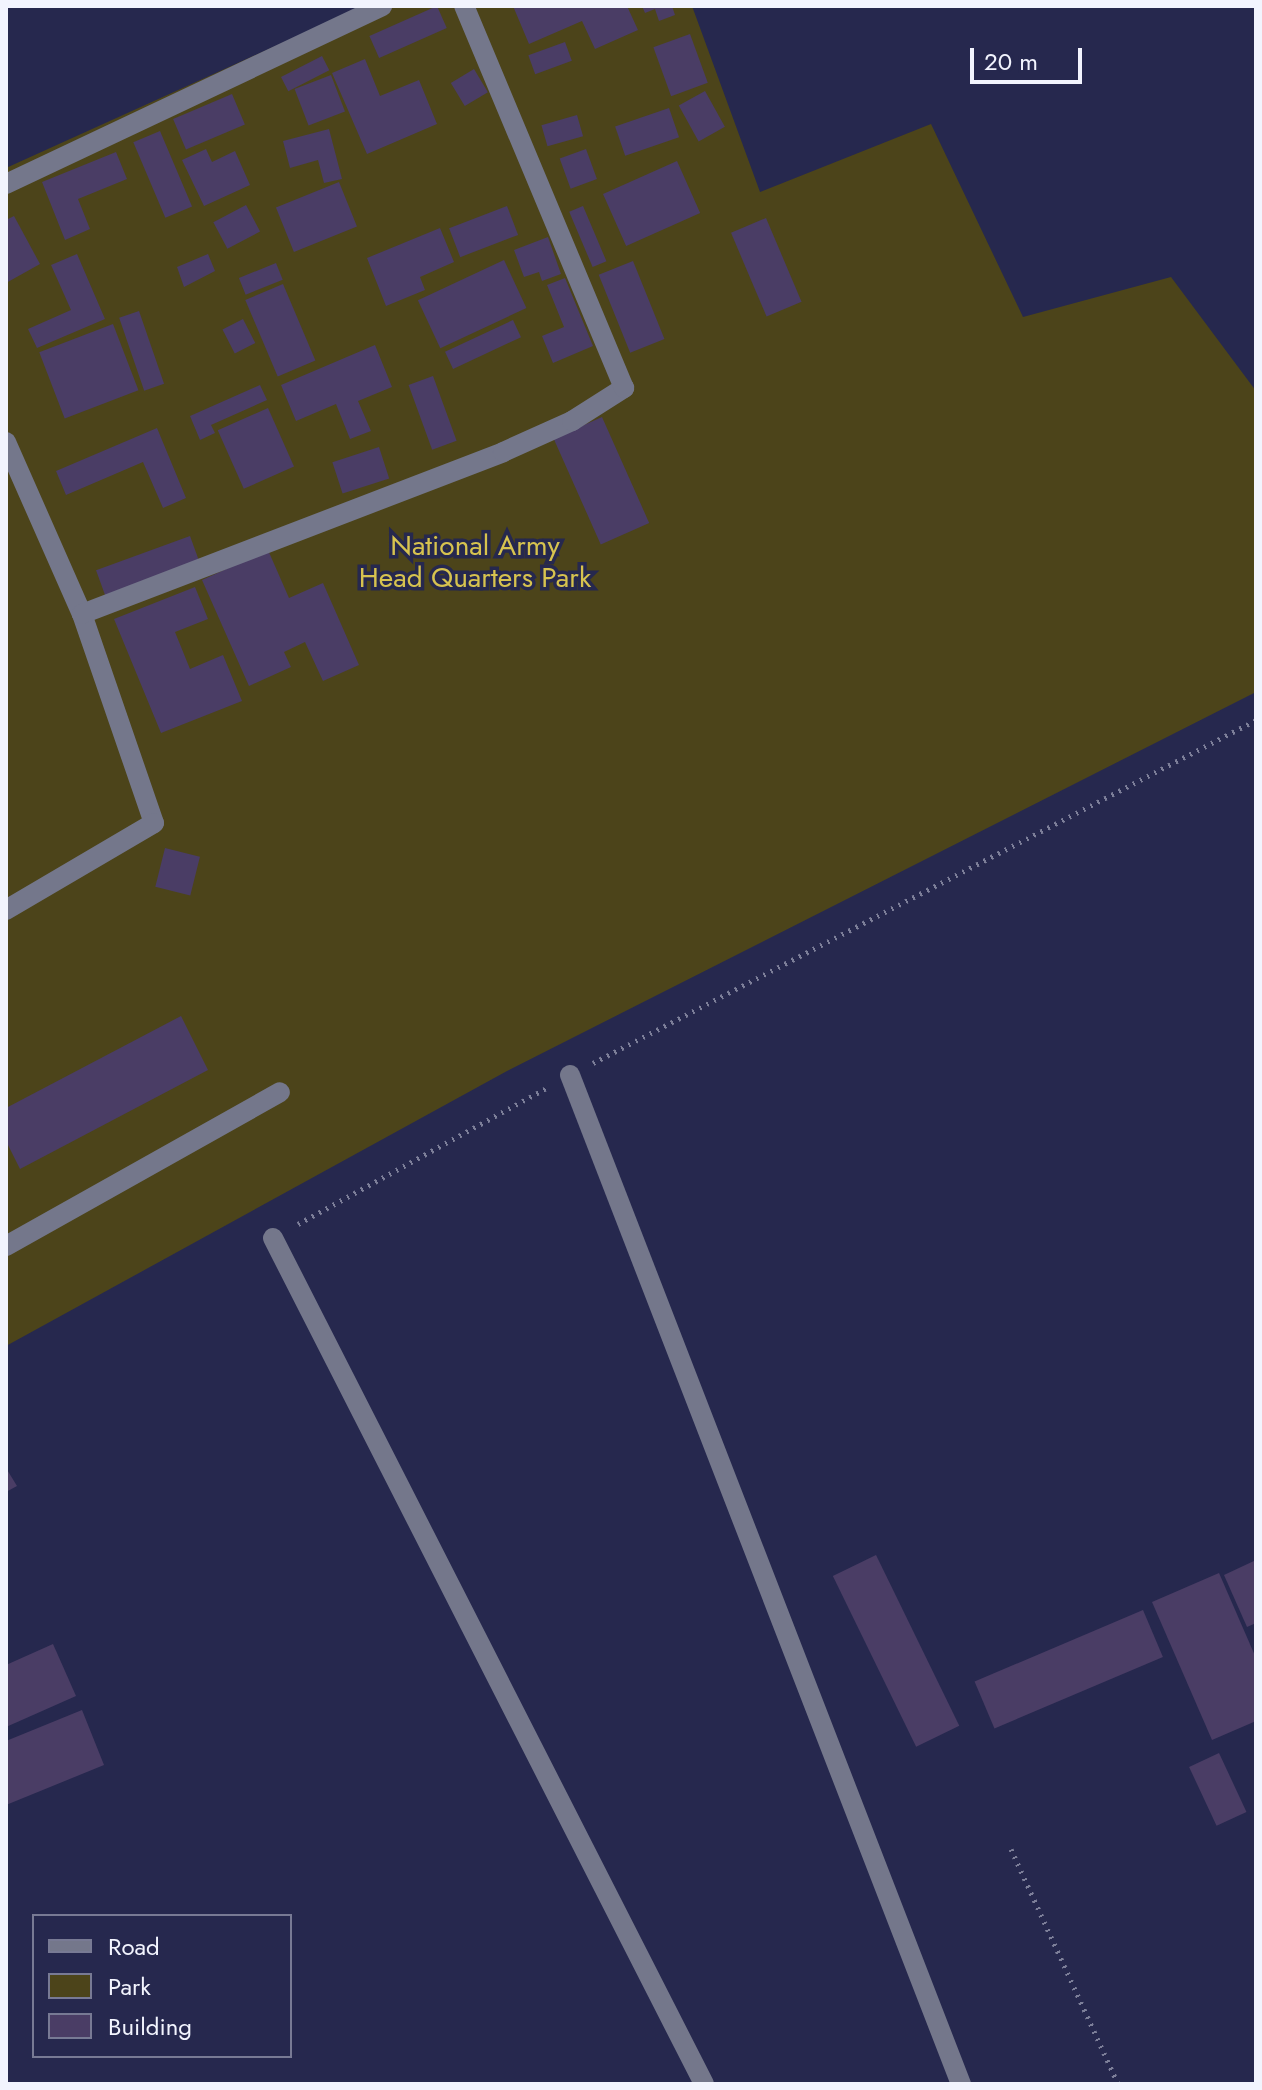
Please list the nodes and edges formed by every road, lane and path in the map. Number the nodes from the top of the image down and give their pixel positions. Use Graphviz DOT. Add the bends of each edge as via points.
graph roads {
  1 [pos="382,6"];
  2 [pos="464,6"];
  3 [pos="6,184"];
  4 [pos="6,442"];
  5 [pos="82,614"];
  6 [pos="1256,720"];
  7 [pos="6,910"];
  8 [pos="570,1075"];
  9 [pos="280,1092"];
  10 [pos="273,1238"];
  11 [pos="6,1246"];
  12 [pos="1011,1849"];
  13 [pos="704,2084"];
  14 [pos="961,2084"];
  15 [pos="1118,2084"];
  1 -- 3 [label="street"];
  2 -- 5 [label="street" via="624,388 572,421 503,452"];
  4 -- 5 [label="street"];
  5 -- 7 [label="street" via="154,823"];
  6 -- 8 [label="path"];
  8 -- 10 [label="path"];
  8 -- 14 [label="street"];
  9 -- 11 [label="street"];
  10 -- 13 [label="street"];
  12 -- 15 [label="path"];
}
